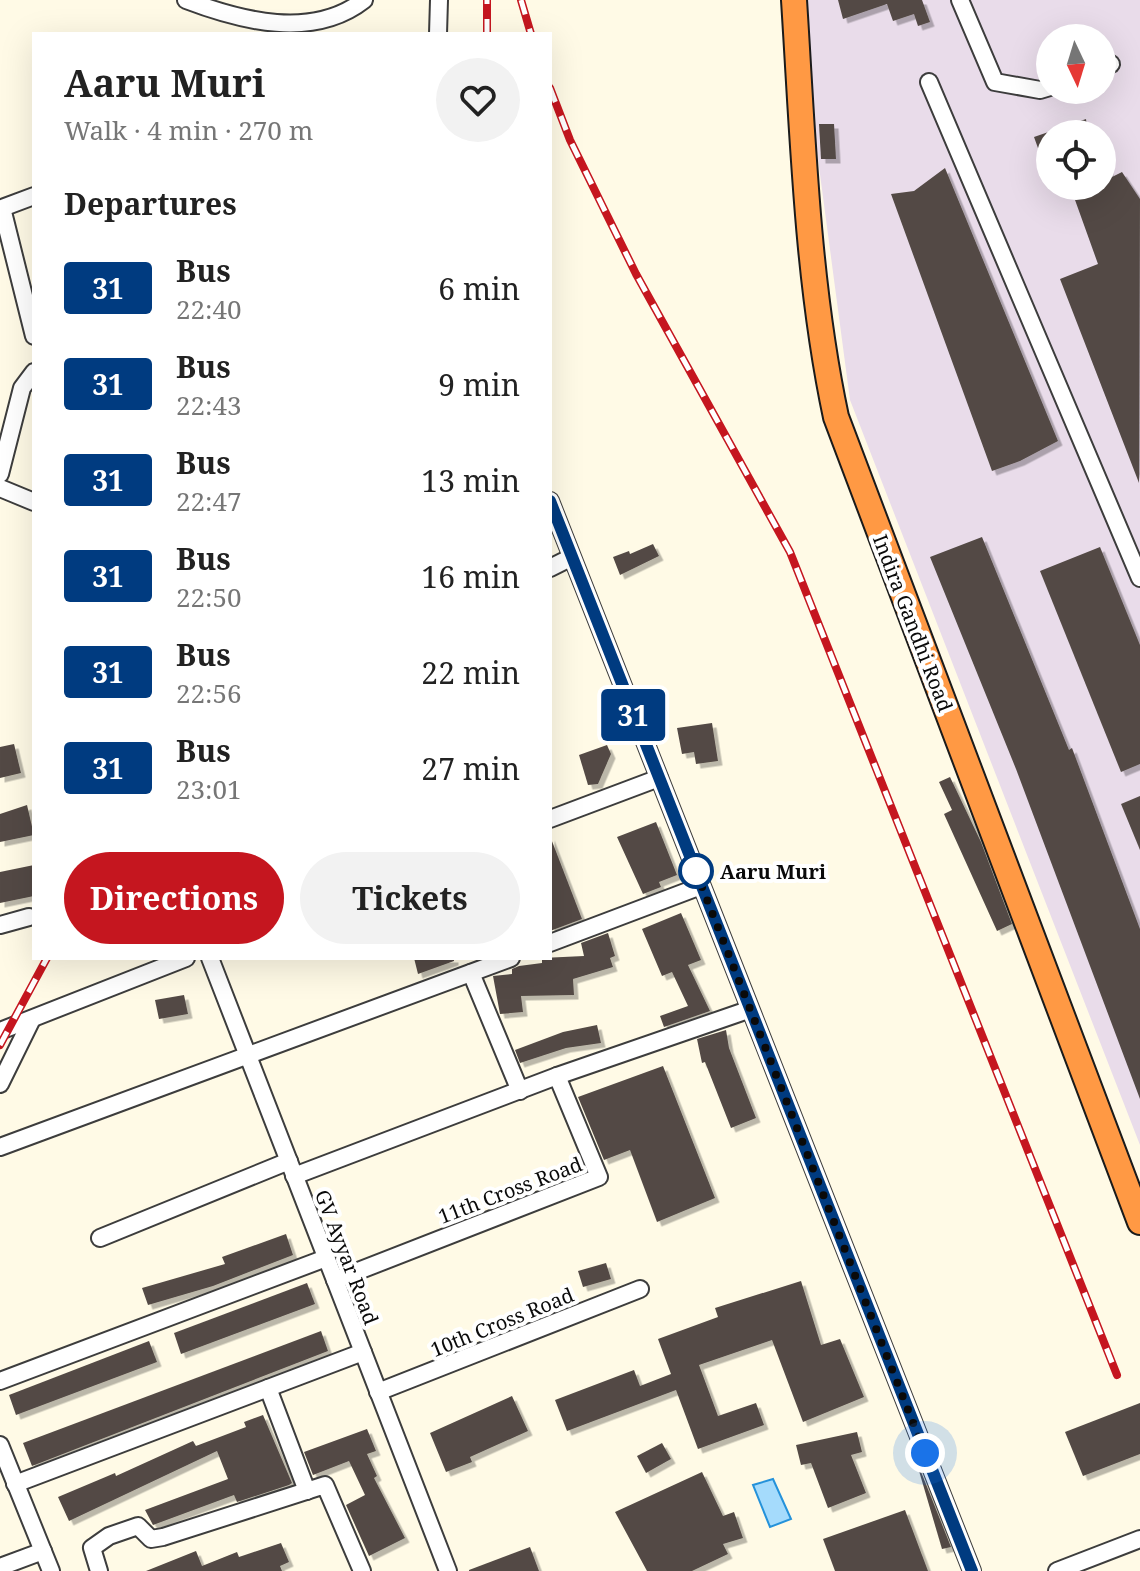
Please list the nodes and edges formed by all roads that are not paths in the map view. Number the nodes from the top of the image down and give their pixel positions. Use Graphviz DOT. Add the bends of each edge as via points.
graph roads {
  1 [pos="186,0"];
  2 [pos="364,0"];
  3 [pos="439,0"];
  4 [pos="794,0"];
  5 [pos="960,0"];
  6 [pos="438,32"];
  7 [pos="929,82"];
  8 [pos="1036,89"];
  9 [pos="32,197"];
  10 [pos="32,328"];
  11 [pos="32,375"];
  12 [pos="0,474"];
  13 [pos="0,488"];
  14 [pos="32,501"];
  15 [pos="552,507"];
  16 [pos="570,558"];
  17 [pos="552,567"];
  18 [pos="1140,578"];
  19 [pos="659,778"];
  20 [pos="552,818"];
  21 [pos="701,886"];
  22 [pos="29,917"];
  23 [pos="0,925"];
  24 [pos="552,942"];
  25 [pos="181,960"];
  26 [pos="211,960"];
  27 [pos="506,960"];
  28 [pos="471,973"];
  29 [pos="748,1010"];
  30 [pos="32,1019"];
  31 [pos="0,1031"];
  32 [pos="248,1057"];
  33 [pos="557,1076"];
  34 [pos="0,1084"];
  35 [pos="520,1091"];
  36 [pos="0,1147"];
  37 [pos="292,1169"];
  38 [pos="1140,1222"];
  39 [pos="100,1238"];
  40 [pos="326,1258"];
  41 [pos="335,1280"];
  42 [pos="640,1289"];
  43 [pos="363,1352"];
  44 [pos="0,1381"];
  45 [pos="268,1388"];
  46 [pos="378,1392"];
  47 [pos="0,1445"];
  48 [pos="4,1467"];
  49 [pos="15,1484"];
  50 [pos="307,1491"];
  51 [pos="1140,1539"];
  52 [pos="43,1551"];
  53 [pos="0,1567"];
  54 [pos="51,1571"];
  55 [pos="99,1571"];
  56 [pos="362,1571"];
  57 [pos="448,1571"];
  58 [pos="972,1571"];
  59 [pos="1057,1571"];
  1 -- 2 [label="street" via="217,12 289,26 330,18"];
  3 -- 6 [label="street"];
  4 -- 38 [label="highway, Indira Gandhi Road" via="818,301 836,417"];
  5 -- 8 [label="street" via="995,82"];
  7 -- 18 [label="street"];
  9 -- 10 [label="street" via="2,208"];
  11 -- 12 [label="street" via="22,388"];
  13 -- 14 [label="street"];
  15 -- 16 [label="street"];
  16 -- 17 [label="street"];
  16 -- 19 [label="street"];
  19 -- 20 [label="street"];
  19 -- 21 [label="street"];
  21 -- 24 [label="street"];
  21 -- 29 [label="street"];
  22 -- 23 [label="street"];
  25 -- 30 [label="street"];
  26 -- 32 [label="street, GV Ayyar Road"];
  27 -- 28 [label="street"];
  28 -- 32 [label="street"];
  28 -- 35 [label="street"];
  29 -- 33 [label="street"];
  29 -- 58 [label="street"];
  30 -- 31 [label="street"];
  30 -- 34 [label="street"];
  32 -- 36 [label="street"];
  32 -- 37 [label="street, GV Ayyar Road"];
  33 -- 35 [label="street"];
  33 -- 41 [label="street, 11th Cross Road" via="599,1177"];
  35 -- 37 [label="street"];
  37 -- 39 [label="street"];
  37 -- 40 [label="street, GV Ayyar Road"];
  40 -- 41 [label="street, GV Ayyar Road"];
  40 -- 44 [label="street"];
  41 -- 43 [label="street, GV Ayyar Road"];
  42 -- 46 [label="street, 10th Cross Road"];
  43 -- 45 [label="street"];
  43 -- 46 [label="street, GV Ayyar Road"];
  45 -- 49 [label="street"];
  45 -- 50 [label="street"];
  46 -- 57 [label="street, GV Ayyar Road"];
  47 -- 48 [label="street"];
  48 -- 49 [label="street"];
  49 -- 52 [label="street"];
  50 -- 55 [label="street" via="163,1537 151,1539 138,1526 109,1536 92,1548"];
  50 -- 56 [label="street" via="325,1485 329,1489"];
  51 -- 59 [label="street"];
  52 -- 53 [label="street"];
  52 -- 54 [label="street"];
}
